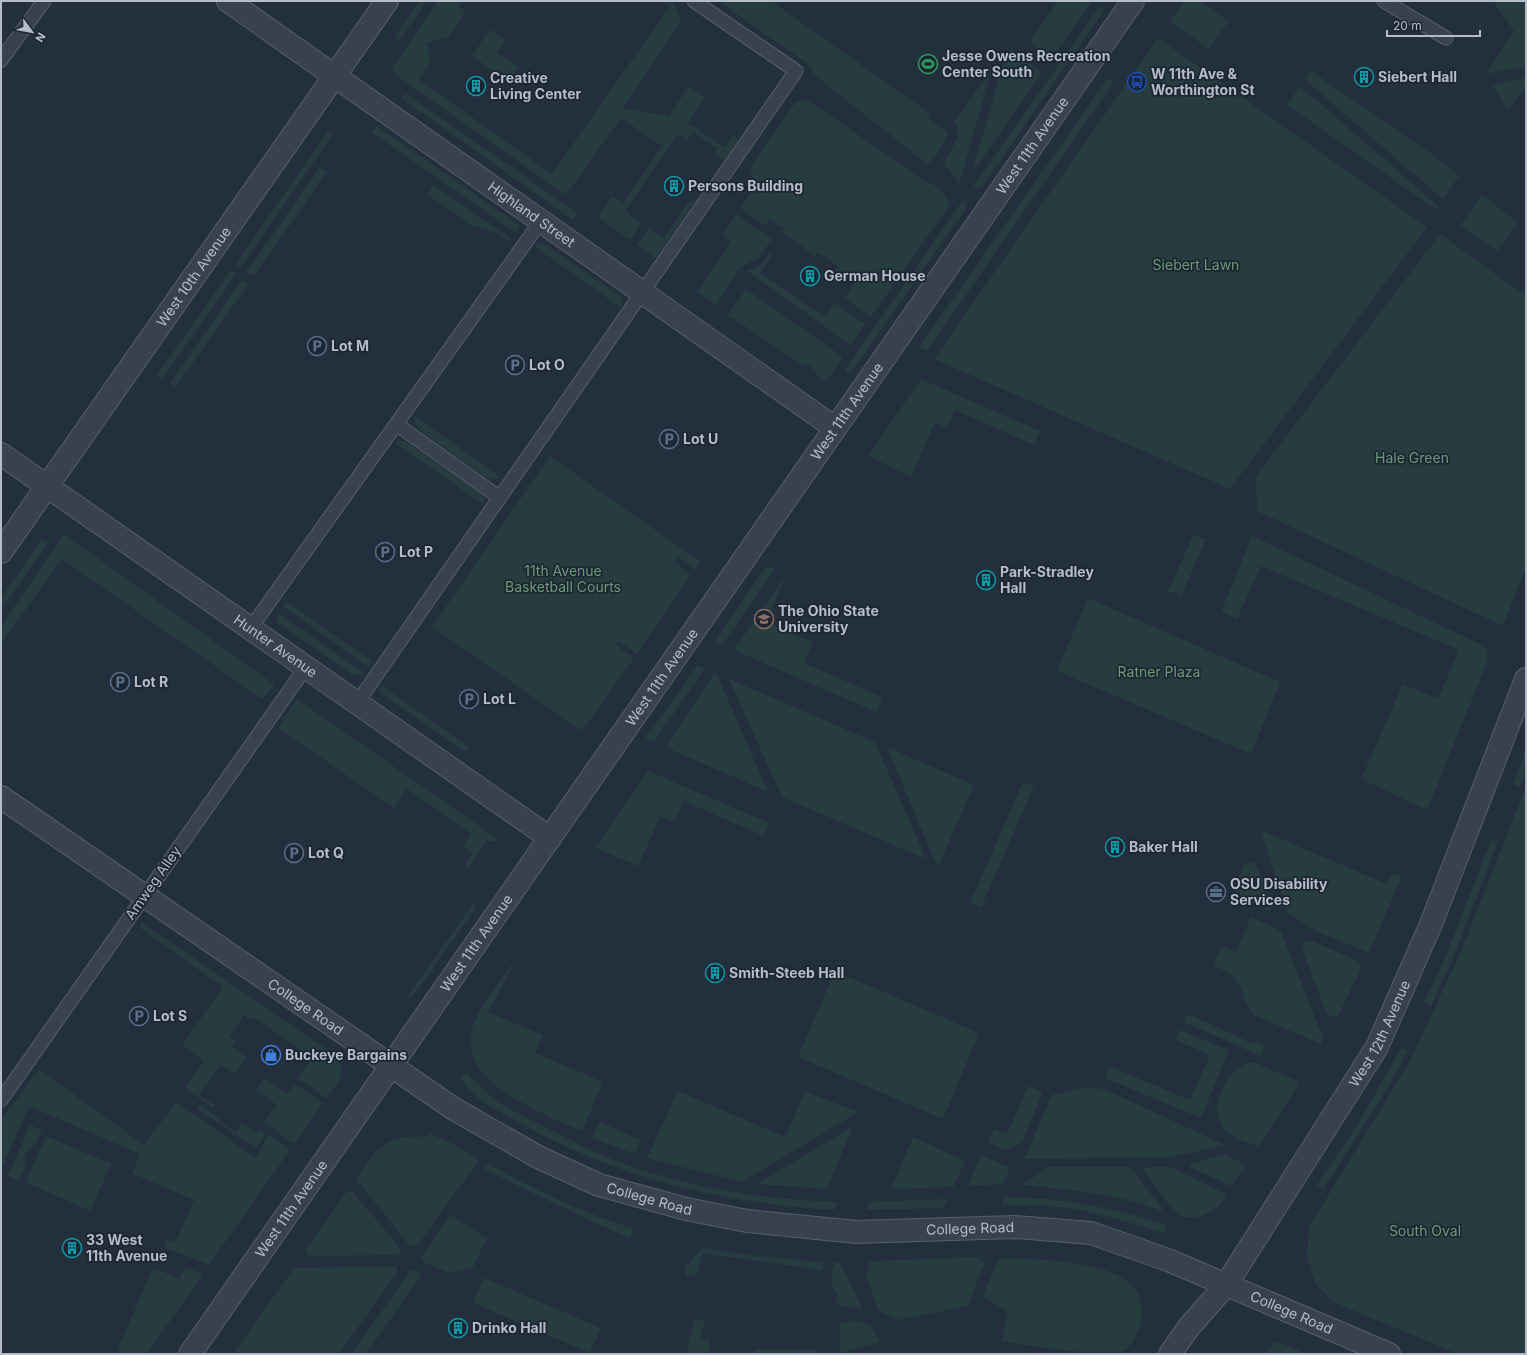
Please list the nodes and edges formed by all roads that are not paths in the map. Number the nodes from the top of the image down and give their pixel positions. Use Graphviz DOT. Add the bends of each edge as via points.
graph roads {
  1 [pos="44,1"];
  2 [pos="228,1"];
  3 [pos="387,1"];
  4 [pos="694,1"];
  5 [pos="1133,1"];
  6 [pos="1384,1"];
  7 [pos="1446,38"];
  8 [pos="1,60"];
  9 [pos="334,76"];
  10 [pos="541,221"];
  11 [pos="642,292"];
  12 [pos="396,424"];
  13 [pos="835,428"];
  14 [pos="1,454"];
  15 [pos="47,486"];
  16 [pos="499,497"];
  17 [pos="1,552"];
  18 [pos="250,629"];
  19 [pos="306,667"];
  20 [pos="1526,679"];
  21 [pos="356,703"];
  22 [pos="1,798"];
  23 [pos="550,838"];
  24 [pos="144,896"];
  25 [pos="392,1065"];
  26 [pos="1,1100"];
  27 [pos="1226,1286"];
  28 [pos="190,1354"];
  29 [pos="1170,1354"];
  30 [pos="1389,1354"];
  1 -- 8 [label="lane"];
  2 -- 9 [label="street, Highland Street"];
  3 -- 9 [label="street, West 10th Avenue"];
  4 -- 11 [label="lane" via="796,71"];
  5 -- 13 [label="street, West 11th Avenue"];
  6 -- 7 [label="lane"];
  9 -- 10 [label="street, Highland Street"];
  9 -- 15 [label="street, West 10th Avenue"];
  10 -- 11 [label="street, Highland Street"];
  10 -- 12 [label="lane"];
  11 -- 13 [label="street, Highland Street"];
  11 -- 16 [label="lane"];
  12 -- 16 [label="lane"];
  12 -- 18 [label="lane"];
  13 -- 23 [label="street, West 11th Avenue"];
  14 -- 15 [label="street, Hunter Avenue"];
  15 -- 17 [label="street, West 10th Avenue"];
  15 -- 18 [label="street, Hunter Avenue"];
  16 -- 21 [label="lane"];
  18 -- 19 [label="street, Hunter Avenue"];
  19 -- 21 [label="street, Hunter Avenue"];
  19 -- 24 [label="lane, Amweg Alley"];
  20 -- 27 [label="street, West 12th Avenue" via="1432,924 1387,1026 1361,1074"];
  21 -- 23 [label="street, Hunter Avenue"];
  22 -- 24 [label="street, College Road"];
  23 -- 25 [label="street, West 11th Avenue"];
  24 -- 25 [label="street, College Road"];
  24 -- 26 [label="lane, Amweg Alley"];
  25 -- 27 [label="street, College Road" via="454,1109 538,1157 599,1185 686,1209 747,1221 856,1232 1015,1228 1091,1233 1168,1260"];
  25 -- 28 [label="street, West 11th Avenue"];
  27 -- 29 [label="street, West 12th Avenue" via="1189,1327"];
  27 -- 30 [label="street, College Road"];
}
